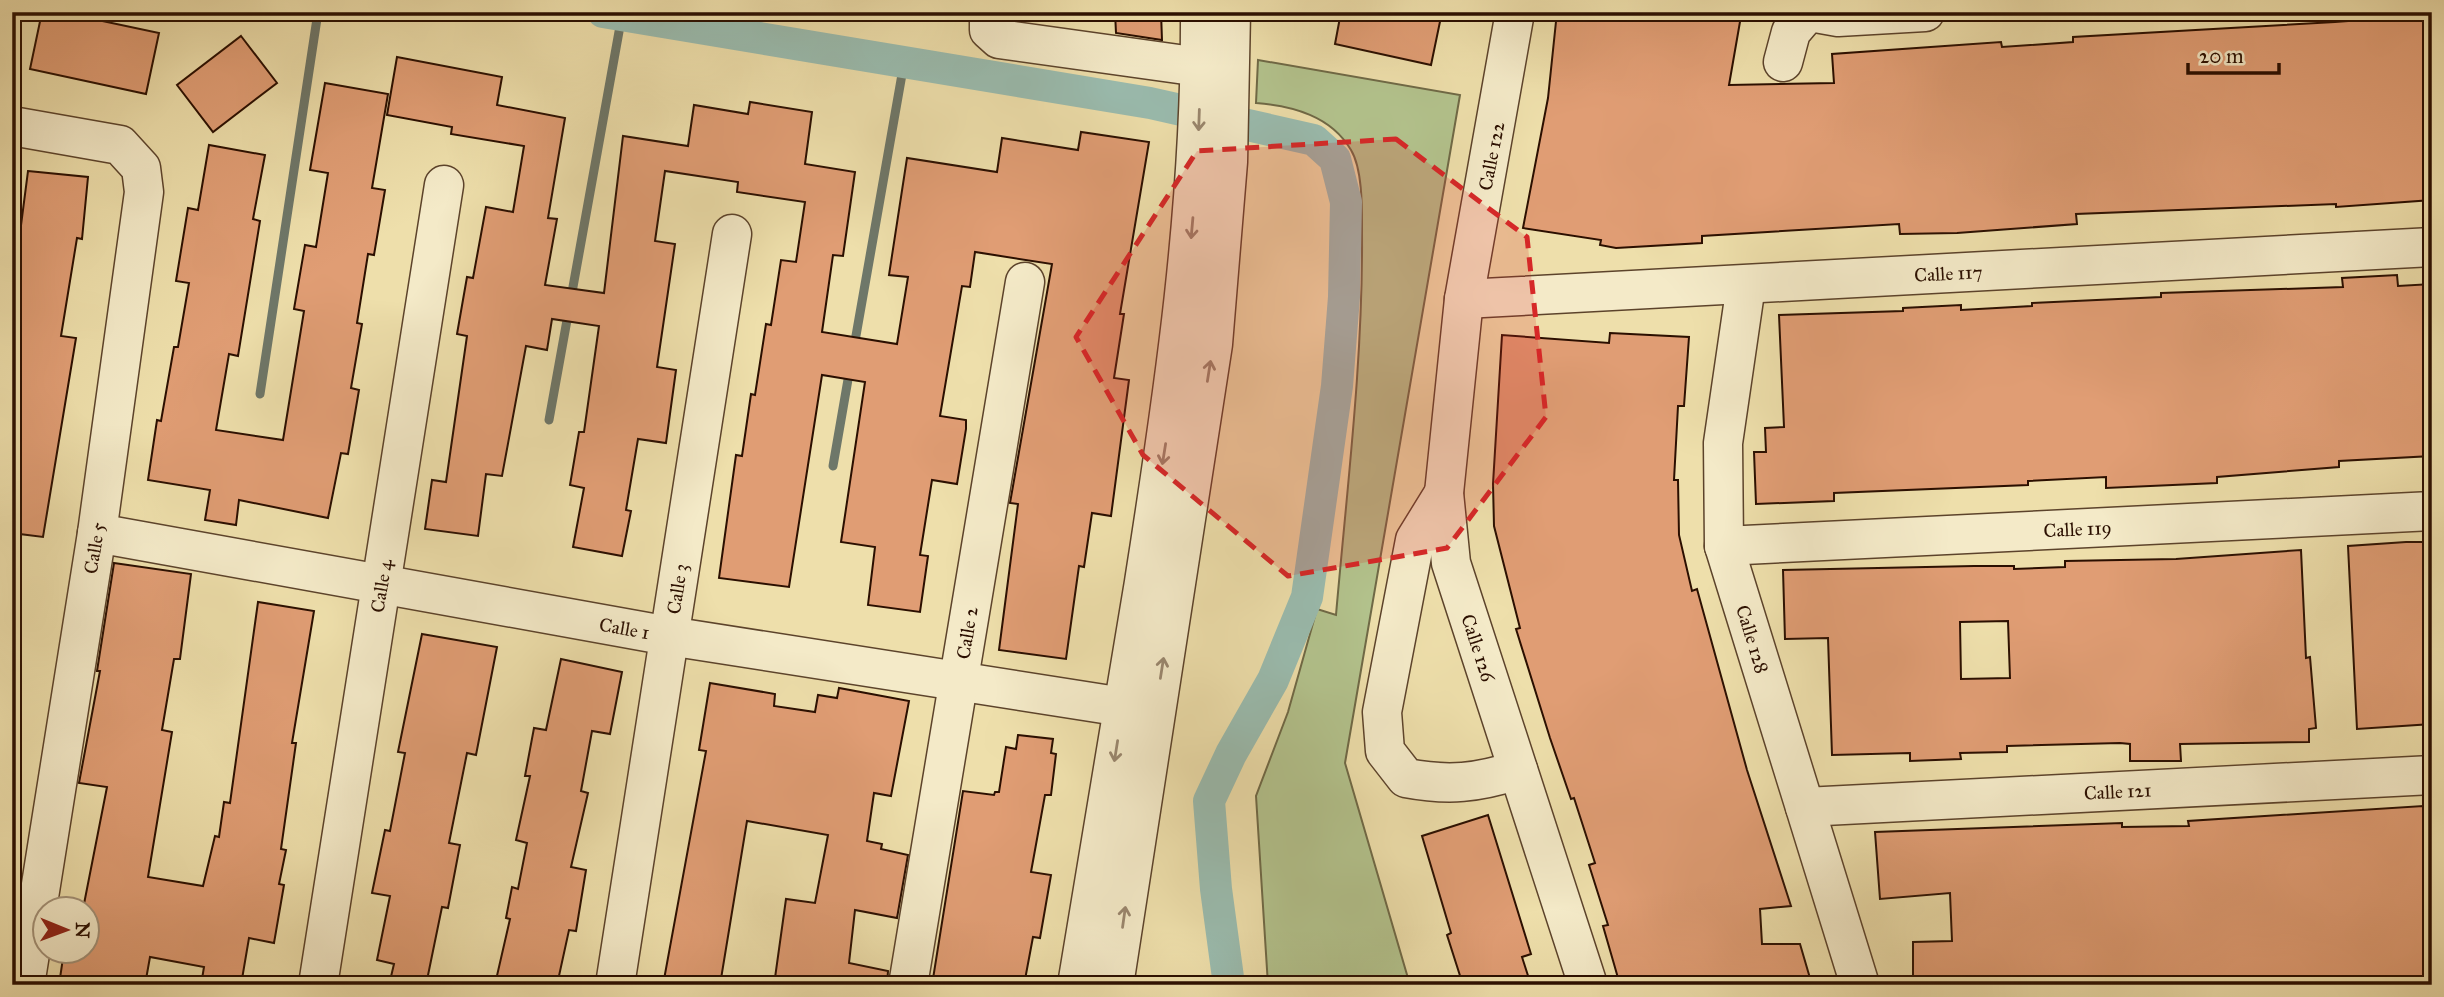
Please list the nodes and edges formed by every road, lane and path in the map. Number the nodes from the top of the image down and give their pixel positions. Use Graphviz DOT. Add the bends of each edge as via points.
graph roads {
  1 [pos="989,12"];
  2 [pos="1200,12"];
  3 [pos="1231,12"];
  4 [pos="1515,12"];
  5 [pos="1809,12"];
  6 [pos="1925,12"];
  7 [pos="1783,62"];
  8 [pos="1211,78"];
  9 [pos="12,126"];
  10 [pos="443,185"];
  11 [pos="732,234"];
  12 [pos="2432,247"];
  13 [pos="1025,282"];
  14 [pos="1745,285"];
  15 [pos="1464,299"];
  16 [pos="1444,493"];
  17 [pos="2432,511"];
  18 [pos="96,533"];
  19 [pos="1724,546"];
  20 [pos="381,585"];
  21 [pos="669,636"];
  22 [pos="959,682"];
  23 [pos="1139,709"];
  24 [pos="1518,770"];
  25 [pos="2432,775"];
  26 [pos="1805,807"];
  27 [pos="25,985"];
  28 [pos="318,985"];
  29 [pos="615,985"];
  30 [pos="908,985"];
  31 [pos="1077,985"];
  32 [pos="1114,985"];
  33 [pos="1588,985"];
  34 [pos="1860,985"];
  1 -- 8 [label="street" via="989,30 999,39"];
  2 -- 8 [label="street"];
  3 -- 8 [label="street"];
  4 -- 15 [label="street, Calle 122"];
  5 -- 6 [label="street" via="1838,17"];
  5 -- 7 [label="street" via="1791,32"];
  8 -- 23 [label="street" via="1213,344"];
  9 -- 18 [label="street, Calle 5" via="120,145 141,169 144,192"];
  10 -- 20 [label="street, Calle 4"];
  11 -- 21 [label="street, Calle 3"];
  12 -- 14 [label="street, Calle 117"];
  13 -- 22 [label="street, Calle 2"];
  14 -- 15 [label="street, Calle 117"];
  14 -- 19 [label="street, Calle 128" via="1723,443"];
  15 -- 16 [label="street, Calle 126"];
  16 -- 24 [label="street, Calle 126" via="1451,563"];
  16 -- 24 [label="street" via="1415,540 1382,712 1385,751 1406,778 1438,784 1482,782"];
  17 -- 19 [label="street, Calle 119"];
  18 -- 20 [label="street, Calle 1"];
  18 -- 27 [label="street, Calle 5"];
  19 -- 26 [label="street, Calle 128"];
  20 -- 21 [label="street, Calle 1"];
  20 -- 28 [label="street, Calle 4"];
  21 -- 22 [label="street, Calle 1"];
  21 -- 29 [label="street, Calle 3"];
  22 -- 23 [label="street, Calle 1"];
  22 -- 30 [label="street, Calle 2"];
  23 -- 31 [label="street, one-way"];
  32 -- 23 [label="street, one-way"];
  24 -- 33 [label="street, Calle 126"];
  25 -- 26 [label="street, Calle 121"];
  26 -- 34 [label="street, Calle 128"];
}
